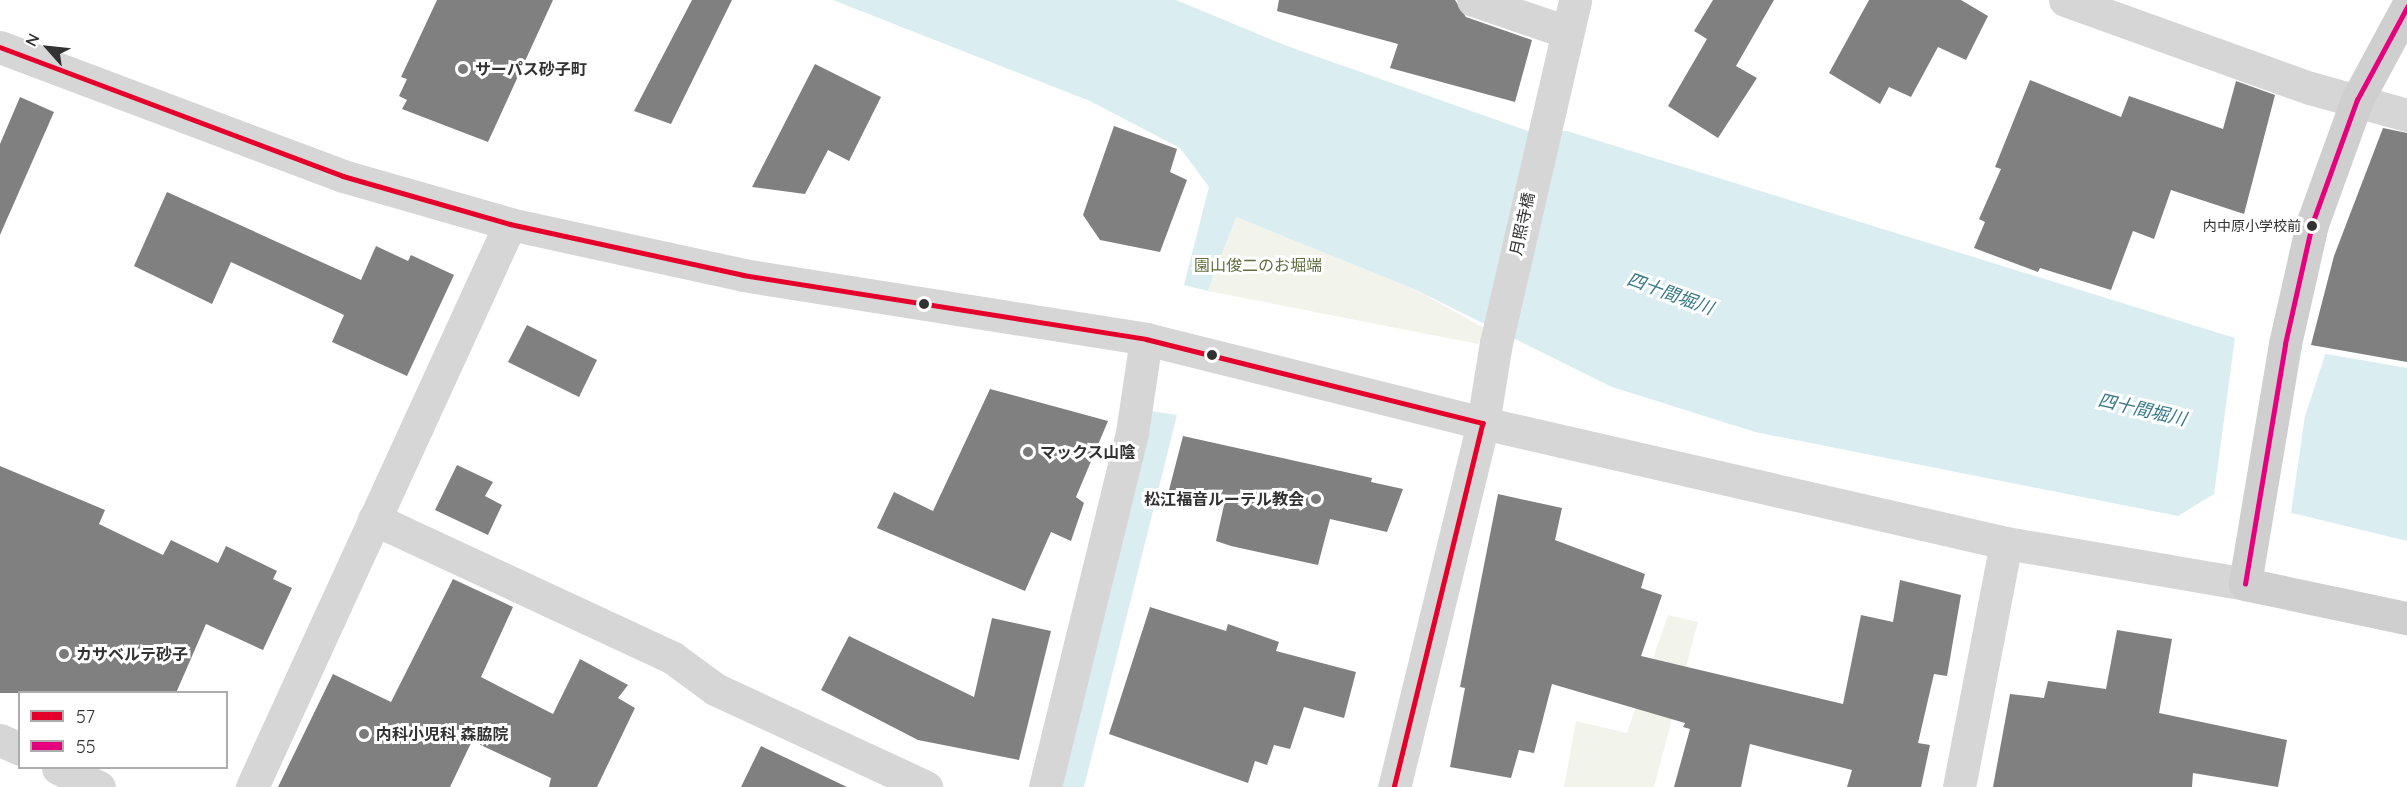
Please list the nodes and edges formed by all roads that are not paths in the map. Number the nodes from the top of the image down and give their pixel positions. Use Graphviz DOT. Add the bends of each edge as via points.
graph roads {
  1 [pos="1473,0"];
  2 [pos="1575,0"];
  3 [pos="2065,0"];
  4 [pos="2407,7"];
  5 [pos="1568,32"];
  6 [pos="0,47"];
  7 [pos="2357,100"];
  8 [pos="2407,115"];
  9 [pos="510,224"];
  10 [pos="1146,339"];
  11 [pos="1483,423"];
  12 [pos="374,519"];
  13 [pos="2006,543"];
  14 [pos="2245,584"];
  15 [pos="2407,618"];
  16 [pos="0,740"];
  17 [pos="18,748"];
  18 [pos="60,769"];
  19 [pos="99,787"];
  20 [pos="252,787"];
  21 [pos="926,787"];
  22 [pos="1045,787"];
  23 [pos="1394,787"];
  24 [pos="1959,787"];
  1 -- 5 [label="street"];
  2 -- 5 [label="street, 月照寺橋"];
  3 -- 7 [label="street" via="2227,60"];
  4 -- 7 [label="main road"];
  5 -- 11 [label="street, 月照寺橋" via="1496,343"];
  6 -- 9 [label="street" via="343,176"];
  7 -- 8 [label="street"];
  7 -- 14 [label="main road" via="2312,224 2285,345"];
  9 -- 10 [label="street" via="743,275"];
  9 -- 12 [label="street"];
  10 -- 11 [label="street"];
  10 -- 22 [label="street" via="1132,433"];
  11 -- 13 [label="street"];
  11 -- 23 [label="street, 月照寺橋"];
  12 -- 20 [label="street"];
  12 -- 21 [label="street" via="674,658 714,689"];
  13 -- 14 [label="street"];
  13 -- 24 [label="street"];
  14 -- 15 [label="main road"];
  16 -- 17 [label="street"];
  18 -- 19 [label="street"];
}
